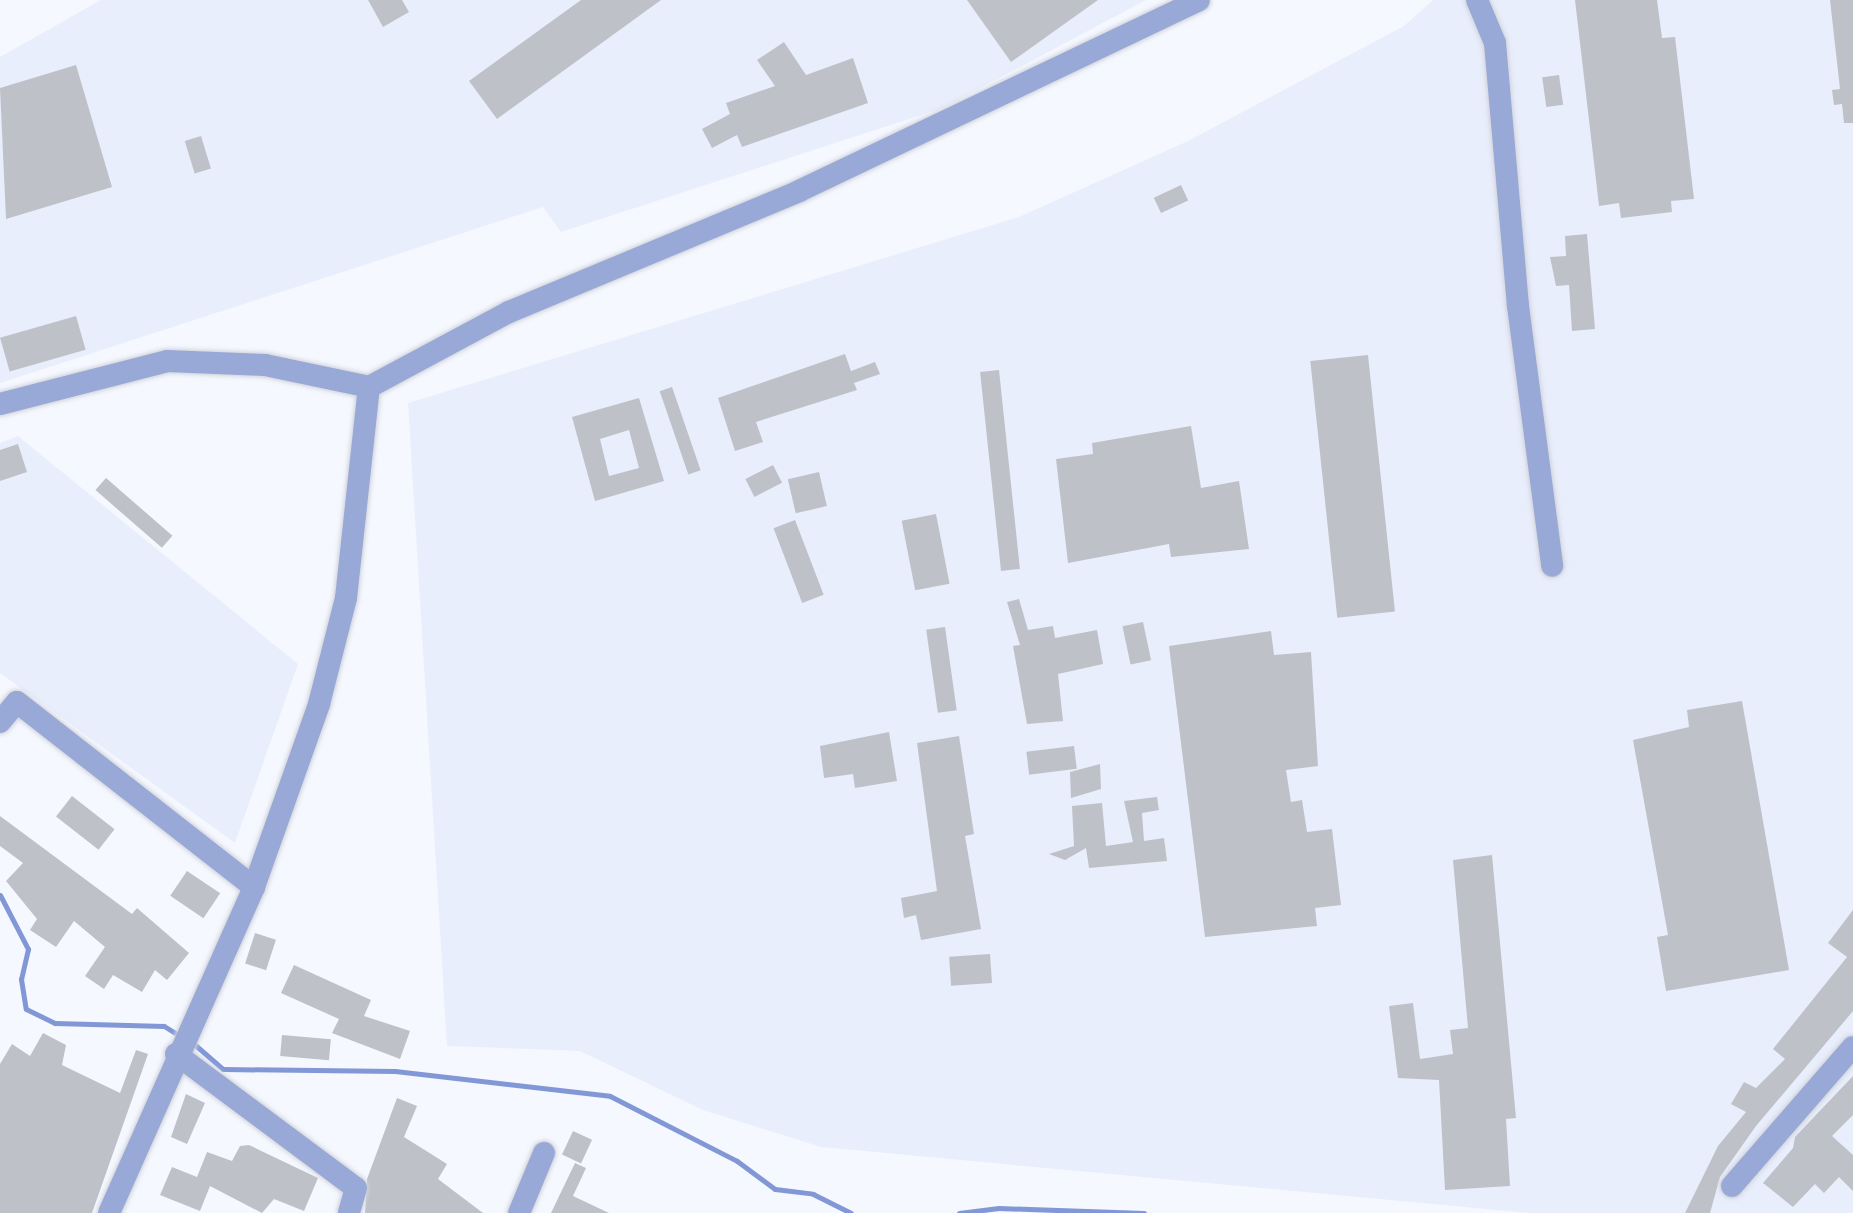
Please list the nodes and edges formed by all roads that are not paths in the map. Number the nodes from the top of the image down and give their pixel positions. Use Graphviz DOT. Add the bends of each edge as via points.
graph roads {
  1 [pos="1199,0"];
  2 [pos="1477,0"];
  3 [pos="369,387"];
  4 [pos="0,404"];
  5 [pos="1552,566"];
  6 [pos="9,694"];
  7 [pos="0,722"];
  8 [pos="254,887"];
  9 [pos="1853,1048"];
  10 [pos="176,1054"];
  11 [pos="544,1153"];
  12 [pos="1732,1186"];
  13 [pos="109,1213"];
  14 [pos="349,1213"];
  15 [pos="519,1213"];
  1 -- 3 [label="street" via="799,191 509,312"];
  2 -- 5 [label="street" via="1495,43 1518,306"];
  3 -- 4 [label="street" via="264,365 167,361"];
  3 -- 8 [label="street" via="346,598 319,704"];
  6 -- 7 [label="street"];
  6 -- 8 [label="street"];
  8 -- 10 [label="street"];
  9 -- 12 [label="street"];
  10 -- 13 [label="street"];
  10 -- 14 [label="street" via="356,1188"];
  11 -- 15 [label="street"];
}
